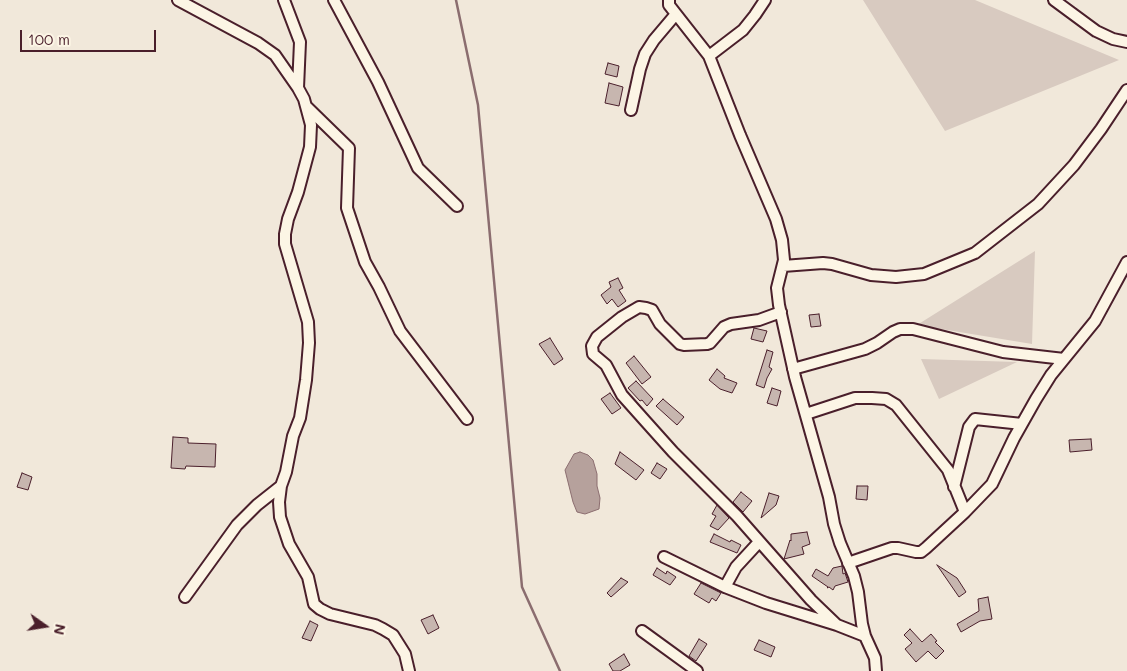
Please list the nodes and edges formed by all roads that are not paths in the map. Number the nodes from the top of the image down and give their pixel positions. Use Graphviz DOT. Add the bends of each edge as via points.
graph roads {
  1 [pos="178,0"];
  2 [pos="284,0"];
  3 [pos="334,0"];
  4 [pos="765,0"];
  5 [pos="1054,0"];
  6 [pos="669,5"];
  7 [pos="1127,42"];
  8 [pos="709,56"];
  9 [pos="298,88"];
  10 [pos="1127,90"];
  11 [pos="307,107"];
  12 [pos="631,110"];
  13 [pos="457,206"];
  14 [pos="1127,262"];
  15 [pos="783,266"];
  16 [pos="781,312"];
  17 [pos="1064,359"];
  18 [pos="793,368"];
  19 [pos="806,414"];
  20 [pos="467,419"];
  21 [pos="1022,424"];
  22 [pos="281,486"];
  23 [pos="954,487"];
  24 [pos="965,512"];
  25 [pos="758,542"];
  26 [pos="664,557"];
  27 [pos="848,563"];
  28 [pos="724,587"];
  29 [pos="185,597"];
  30 [pos="837,625"];
  31 [pos="642,631"];
  32 [pos="865,636"];
  33 [pos="879,669"];
  34 [pos="409,671"];
  35 [pos="697,671"];
  1 -- 9 [label="street" via="269,51"];
  2 -- 9 [label="street" via="300,42"];
  3 -- 13 [label="street" via="378,82 418,168"];
  4 -- 8 [label="street" via="743,30"];
  5 -- 7 [label="street" via="1096,31"];
  6 -- 8 [label="street"];
  6 -- 12 [label="street" via="645,54"];
  8 -- 15 [label="street" via="776,219 784,247"];
  9 -- 11 [label="street"];
  10 -- 15 [label="street" via="1074,164 1038,204 975,253 924,274 896,277 871,275 832,264"];
  11 -- 20 [label="street" via="349,148 347,208 365,262 400,331"];
  11 -- 22 [label="street" via="312,125 310,148 288,219 285,244 308,322 309,343 300,418"];
  14 -- 17 [label="street" via="1095,321"];
  15 -- 16 [label="street" via="777,288"];
  16 -- 18 [label="street"];
  16 -- 25 [label="street" via="724,327 710,343 684,345 660,324 652,310 639,307 597,337 592,346 593,354 606,365 622,395"];
  17 -- 18 [label="street" via="1003,352 913,329 900,329 865,349"];
  17 -- 21 [label="street"];
  18 -- 19 [label="street"];
  19 -- 23 [label="street" via="855,398 886,399 896,405 948,470"];
  19 -- 27 [label="street" via="834,524"];
  21 -- 23 [label="street" via="975,419 969,427"];
  21 -- 24 [label="street" via="992,484"];
  22 -- 29 [label="street" via="237,526"];
  22 -- 34 [label="street" via="280,517 289,544 308,577 314,604 330,614 375,625 393,635 405,654"];
  23 -- 24 [label="street"];
  24 -- 27 [label="street" via="921,552 892,548"];
  25 -- 28 [label="street"];
  25 -- 30 [label="street"];
  26 -- 28 [label="street"];
  27 -- 32 [label="street" via="858,592"];
  28 -- 30 [label="street"];
  30 -- 32 [label="street"];
  31 -- 35 [label="street"];
  32 -- 33 [label="street"];
}
